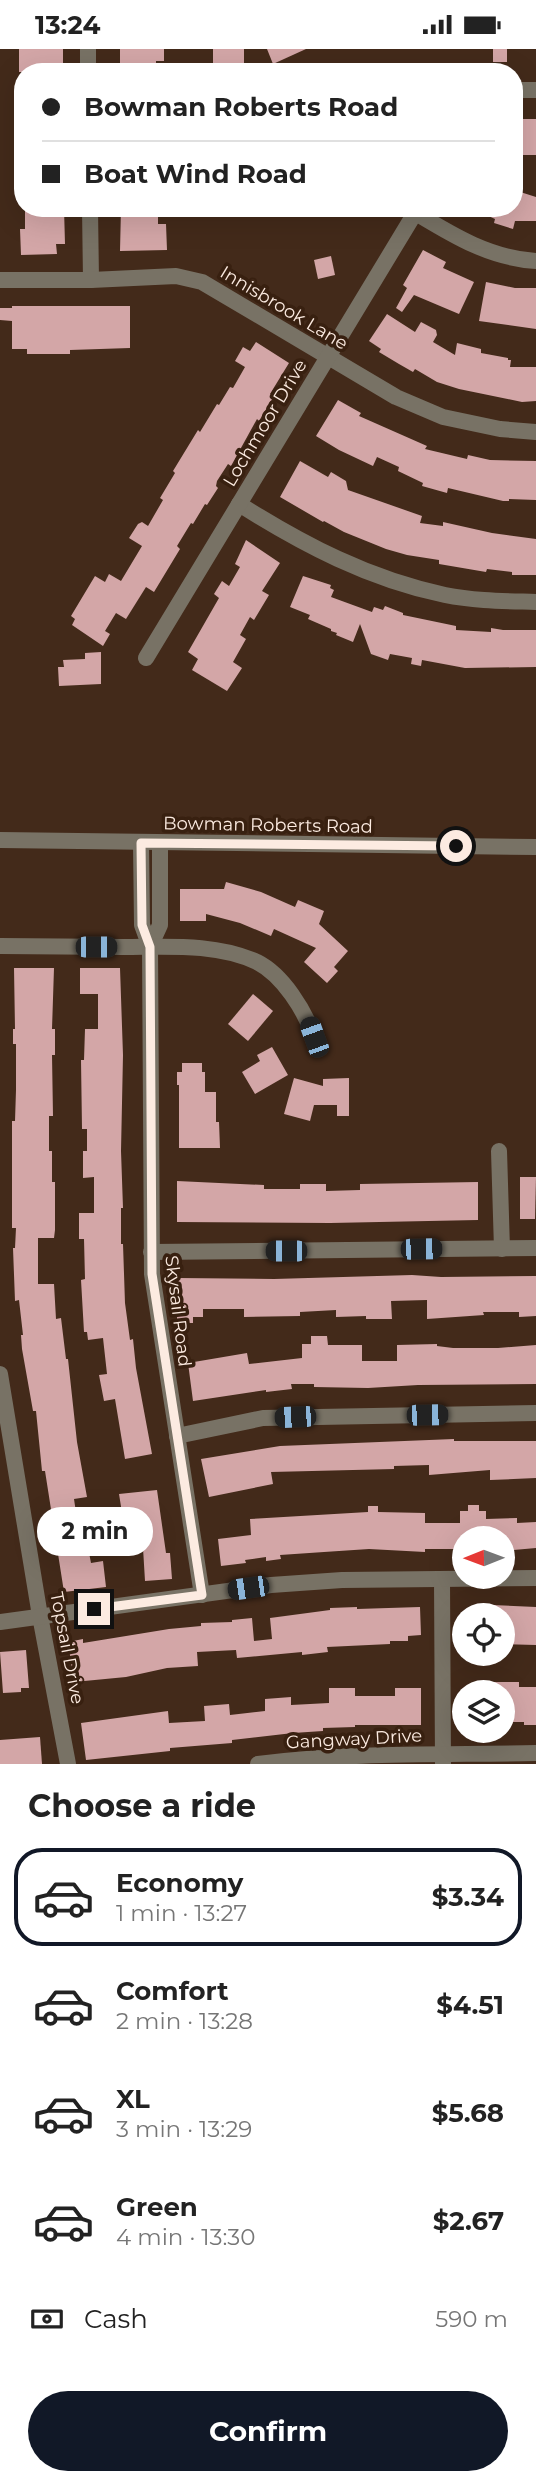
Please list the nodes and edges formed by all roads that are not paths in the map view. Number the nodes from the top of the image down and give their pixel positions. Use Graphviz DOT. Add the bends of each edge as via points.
graph roads {
  1 [pos="90,217"];
  2 [pos="413,217"];
  3 [pos="427,217"];
  4 [pos="536,261"];
  5 [pos="0,280"];
  6 [pos="91,281"];
  7 [pos="327,356"];
  8 [pos="536,432"];
  9 [pos="239,504"];
  10 [pos="536,602"];
  11 [pos="146,658"];
  12 [pos="0,841"];
  13 [pos="141,843"];
  14 [pos="160,843"];
  15 [pos="536,847"];
  16 [pos="0,946"];
  17 [pos="150,947"];
  18 [pos="314,1037"];
  19 [pos="499,1151"];
  20 [pos="502,1248"];
  21 [pos="536,1248"];
  22 [pos="151,1252"];
  23 [pos="0,1374"];
  24 [pos="536,1413"];
  25 [pos="177,1436"];
  26 [pos="536,1578"];
  27 [pos="442,1579"];
  28 [pos="202,1595"];
  29 [pos="40,1616"];
  30 [pos="0,1622"];
  31 [pos="536,1753"];
  32 [pos="443,1759"];
  33 [pos="68,1764"];
  34 [pos="258,1764"];
  1 -- 6 [label="street"];
  2 -- 7 [label="street, Lochmoor Drive"];
  3 -- 4 [label="street" via="496,255"];
  5 -- 6 [label="street, Innisbrook Lane"];
  6 -- 7 [label="street, Innisbrook Lane" via="176,276 202,282"];
  7 -- 8 [label="street, Innisbrook Lane" via="396,397 443,417"];
  7 -- 9 [label="street, Lochmoor Drive"];
  9 -- 10 [label="street" via="297,540 400,583 446,595"];
  9 -- 11 [label="street, Lochmoor Drive"];
  12 -- 13 [label="street, Bowman Roberts Road"];
  13 -- 14 [label="street, Bowman Roberts Road"];
  13 -- 17 [label="street, Skysail Road" via="142,925"];
  14 -- 15 [label="street, Bowman Roberts Road"];
  14 -- 17 [label="street, Skysail Road" via="160,925"];
  16 -- 17 [label="street"];
  17 -- 18 [label="street" via="215,950 259,963 289,991"];
  17 -- 22 [label="street, Skysail Road"];
  19 -- 20 [label="street"];
  20 -- 21 [label="street"];
  20 -- 22 [label="street"];
  22 -- 25 [label="street, Skysail Road"];
  23 -- 29 [label="street, Topsail Drive"];
  24 -- 25 [label="street" via="263,1418"];
  25 -- 28 [label="street, Skysail Road"];
  26 -- 27 [label="street"];
  27 -- 28 [label="street" via="330,1581"];
  27 -- 32 [label="street"];
  28 -- 29 [label="street"];
  29 -- 30 [label="street"];
  29 -- 33 [label="street, Topsail Drive"];
  31 -- 32 [label="street, Gangway Drive"];
  32 -- 34 [label="street, Gangway Drive" via="313,1757"];
}
